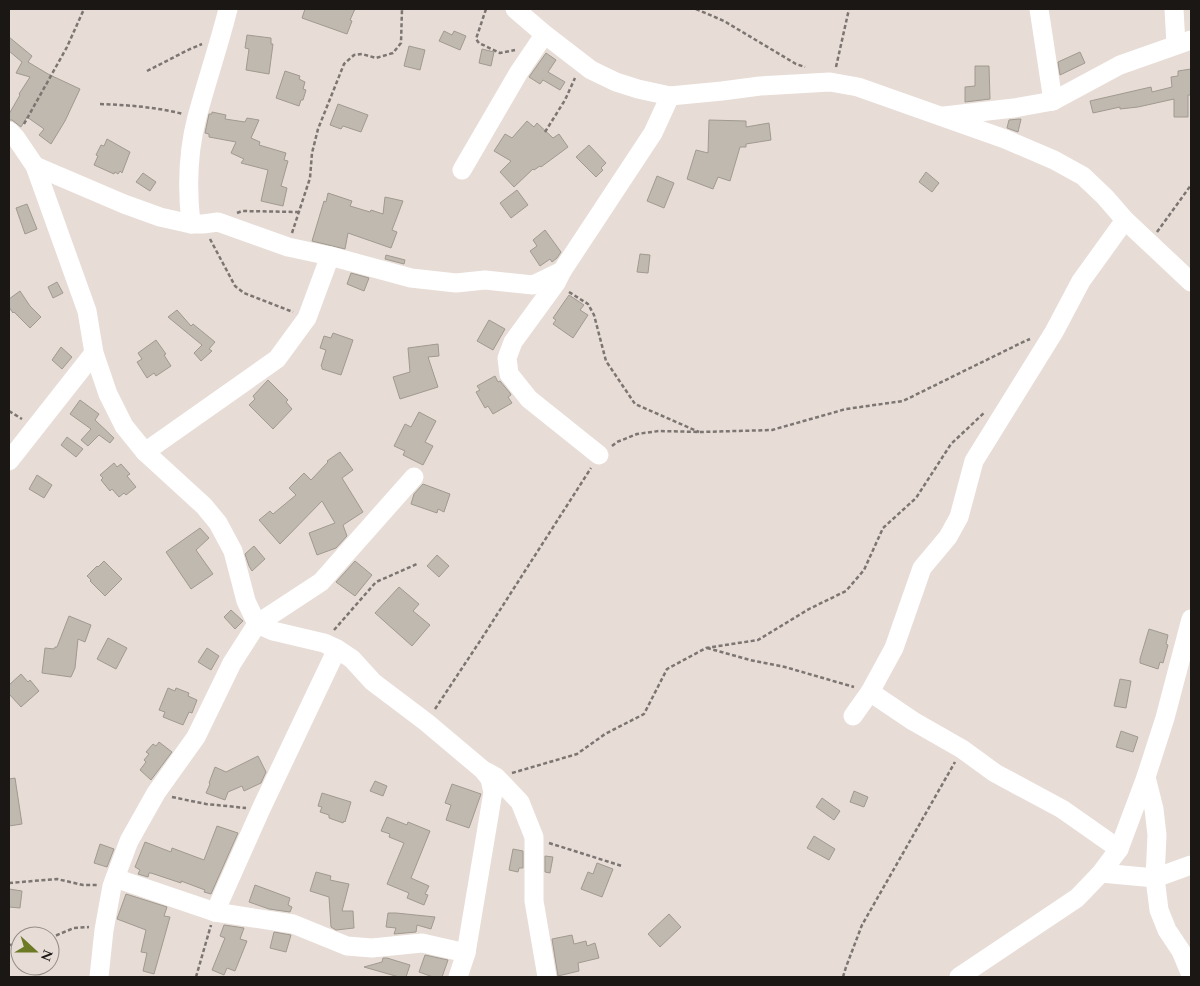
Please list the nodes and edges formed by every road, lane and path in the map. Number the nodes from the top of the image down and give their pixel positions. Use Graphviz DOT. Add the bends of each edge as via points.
graph roads {
  1 [pos="84,9"];
  2 [pos="228,9"];
  3 [pos="404,9"];
  4 [pos="486,9"];
  5 [pos="515,9"];
  6 [pos="696,9"];
  7 [pos="849,9"];
  8 [pos="1039,9"];
  9 [pos="1174,9"];
  10 [pos="222,36"];
  11 [pos="542,37"];
  12 [pos="1184,43"];
  13 [pos="583,63"];
  14 [pos="806,67"];
  15 [pos="147,71"];
  16 [pos="830,82"];
  17 [pos="670,96"];
  18 [pos="1053,101"];
  19 [pos="100,104"];
  20 [pos="940,116"];
  21 [pos="197,118"];
  22 [pos="545,132"];
  23 [pos="12,134"];
  24 [pos="35,166"];
  25 [pos="462,170"];
  26 [pos="1191,185"];
  27 [pos="298,212"];
  28 [pos="1125,220"];
  29 [pos="204,224"];
  30 [pos="1149,243"];
  31 [pos="288,247"];
  32 [pos="330,256"];
  33 [pos="559,277"];
  34 [pos="1191,282"];
  35 [pos="307,318"];
  36 [pos="1031,339"];
  37 [pos="94,353"];
  38 [pos="990,408"];
  39 [pos="700,432"];
  40 [pos="145,452"];
  41 [pos="599,454"];
  42 [pos="9,461"];
  43 [pos="414,477"];
  44 [pos="417,564"];
  45 [pos="1191,619"];
  46 [pos="257,624"];
  47 [pos="331,646"];
  48 [pos="706,648"];
  49 [pos="870,692"];
  50 [pos="853,716"];
  51 [pos="426,722"];
  52 [pos="962,749"];
  53 [pos="490,774"];
  54 [pos="1146,777"];
  55 [pos="156,793"];
  56 [pos="261,810"];
  57 [pos="534,836"];
  58 [pos="1119,849"];
  59 [pos="1191,865"];
  60 [pos="622,866"];
  61 [pos="1101,873"];
  62 [pos="1155,878"];
  63 [pos="113,882"];
  64 [pos="9,883"];
  65 [pos="215,912"];
  66 [pos="104,930"];
  67 [pos="60,934"];
  68 [pos="466,953"];
  69 [pos="1191,975"];
  70 [pos="99,977"];
  71 [pos="196,977"];
  72 [pos="458,977"];
  73 [pos="547,977"];
  74 [pos="843,977"];
  75 [pos="959,977"];
  1 -- 23 [label="path" via="67,47"];
  2 -- 10 [label="street"];
  3 -- 27 [label="path" via="401,43 393,53 376,58 354,55 344,64 318,129 310,178"];
  4 -- 11 [label="path" via="476,39 479,43 500,53 513,51"];
  5 -- 11 [label="street"];
  6 -- 14 [label="path"];
  7 -- 16 [label="path" via="834,77"];
  8 -- 18 [label="street"];
  9 -- 12 [label="street"];
  10 -- 15 [label="path"];
  10 -- 21 [label="street"];
  11 -- 13 [label="street"];
  11 -- 25 [label="street"];
  12 -- 18 [label="street" via="1120,65"];
  13 -- 17 [label="street" via="616,82"];
  13 -- 22 [label="path"];
  16 -- 17 [label="street"];
  16 -- 20 [label="street" via="858,87"];
  17 -- 33 [label="street" via="653,133"];
  18 -- 20 [label="street"];
  19 -- 21 [label="path" via="133,105"];
  20 -- 28 [label="street" via="1004,139 1083,176"];
  21 -- 29 [label="street" via="190,155 188,198"];
  23 -- 24 [label="street"];
  24 -- 29 [label="street" via="160,217"];
  24 -- 37 [label="street" via="87,311"];
  26 -- 30 [label="path"];
  27 -- 29 [label="path" via="242,211"];
  27 -- 31 [label="path"];
  28 -- 30 [label="street"];
  28 -- 49 [label="street" via="1081,281 1054,332 974,461 959,517 948,537 922,568 894,648"];
  29 -- 31 [label="street"];
  29 -- 35 [label="path" via="235,286 244,293"];
  30 -- 34 [label="street"];
  31 -- 32 [label="street"];
  32 -- 33 [label="street" via="411,278 456,283 485,280 533,286"];
  32 -- 35 [label="street"];
  33 -- 39 [label="path" via="588,304 606,361 635,404"];
  33 -- 41 [label="street" via="514,342 507,358 509,374 529,399"];
  35 -- 40 [label="street" via="277,359"];
  36 -- 39 [label="path" via="903,401 846,409 772,430"];
  37 -- 40 [label="street" via="108,394 124,426"];
  37 -- 42 [label="street"];
  38 -- 48 [label="path" via="951,444 916,498 883,528 864,570 846,591 758,640"];
  39 -- 41 [label="path" via="637,434"];
  40 -- 46 [label="street" via="218,523 233,551 246,601"];
  41 -- 51 [label="path"];
  43 -- 46 [label="street" via="321,582"];
  44 -- 47 [label="path" via="376,582"];
  45 -- 54 [label="street"];
  46 -- 47 [label="street"];
  46 -- 55 [label="street" via="232,663 196,737"];
  47 -- 51 [label="street" via="352,659 373,682"];
  47 -- 56 [label="street"];
  48 -- 49 [label="path"];
  48 -- 53 [label="path" via="666,669 644,714 605,734 577,754"];
  49 -- 50 [label="street"];
  49 -- 52 [label="street"];
  51 -- 53 [label="street"];
  52 -- 58 [label="street" via="995,773 1062,809"];
  52 -- 74 [label="path" via="862,925"];
  53 -- 57 [label="street" via="520,802"];
  53 -- 68 [label="street" via="493,792"];
  54 -- 58 [label="street"];
  54 -- 62 [label="street" via="1157,835"];
  55 -- 56 [label="path" via="206,804"];
  55 -- 63 [label="street" via="129,842"];
  56 -- 65 [label="street"];
  57 -- 60 [label="path"];
  57 -- 73 [label="street" via="534,901"];
  58 -- 61 [label="street"];
  59 -- 62 [label="street"];
  61 -- 62 [label="street"];
  61 -- 75 [label="street" via="1077,898"];
  62 -- 69 [label="street" via="1159,910 1167,930 1182,951"];
  63 -- 64 [label="path" via="83,886 57,879"];
  63 -- 65 [label="street"];
  63 -- 66 [label="street"];
  65 -- 68 [label="street" via="293,924 347,946 372,948 422,943"];
  65 -- 71 [label="path"];
  66 -- 67 [label="path" via="74,928"];
  66 -- 70 [label="street"];
  68 -- 72 [label="street"];
}
